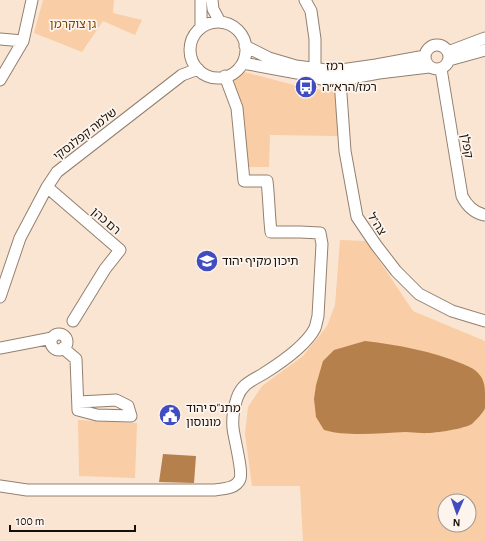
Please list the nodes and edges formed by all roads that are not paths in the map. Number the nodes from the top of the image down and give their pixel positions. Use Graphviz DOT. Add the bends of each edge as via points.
graph roads {
  1 [pos="32,0"];
  2 [pos="201,0"];
  3 [pos="212,0"];
  4 [pos="305,0"];
  5 [pos="220,22"];
  6 [pos="201,27"];
  7 [pos="485,38"];
  8 [pos="0,39"];
  9 [pos="23,41"];
  10 [pos="245,46"];
  11 [pos="485,50"];
  12 [pos="425,56"];
  13 [pos="449,56"];
  14 [pos="191,60"];
  15 [pos="243,63"];
  16 [pos="435,68"];
  17 [pos="198,69"];
  18 [pos="315,69"];
  19 [pos="182,75"];
  20 [pos="226,76"];
  21 [pos="0,80"];
  22 [pos="340,80"];
  23 [pos="47,186"];
  24 [pos="485,215"];
  25 [pos="0,297"];
  26 [pos="73,321"];
  27 [pos="485,321"];
  28 [pos="52,342"];
  29 [pos="0,348"];
  30 [pos="0,355"];
  31 [pos="78,406"];
  32 [pos="0,486"];
  1 -- 9 [label="street"];
  2 -- 6 [label="street"];
  3 -- 5 [label="street"];
  4 -- 18 [label="street" via="311,11 315,39"];
  5 -- 6 [label="street" via="212,22"];
  5 -- 10 [label="street" via="235,28 241,34"];
  6 -- 14 [label="street" via="192,37"];
  7 -- 13 [label="street"];
  8 -- 9 [label="street"];
  9 -- 21 [label="street"];
  10 -- 15 [label="street"];
  10 -- 18 [label="street, רמז" via="268,58"];
  11 -- 13 [label="street"];
  12 -- 13 [label="street" via="428,48 435,45 443,46"];
  12 -- 16 [label="street" via="425,60"];
  12 -- 18 [label="street, רמז" via="334,71"];
  13 -- 16 [label="street" via="446,66"];
  14 -- 17 [label="street"];
  14 -- 19 [label="street"];
  15 -- 20 [label="street" via="236,71"];
  15 -- 22 [label="street, רמז" via="321,79"];
  16 -- 22 [label="street, רמז" via="379,72"];
  16 -- 24 [label="street, קפלן" via="462,196 472,210"];
  17 -- 19 [label="street"];
  17 -- 20 [label="street" via="215,78"];
  19 -- 23 [label="street, שלמה קפלנסקי" via="57,172"];
  20 -- 32 [label="street" via="237,108 244,181 267,181 271,232 320,233 322,244 315,328 291,355 247,383 237,398 233,427 240,480 229,488 213,490 27,490"];
  22 -- 27 [label="street, צה\"ל" via="345,151 357,216 396,271 419,294 452,311"];
  23 -- 25 [label="street, שלמה קפלנסקי" via="20,238"];
  23 -- 26 [label="street, רם כהן" via="120,250 105,269"];
  28 -- 29 [label="street"];
  28 -- 30 [label="street"];
  28 -- 31 [label="street" via="56,349 63,348 76,359"];
}
